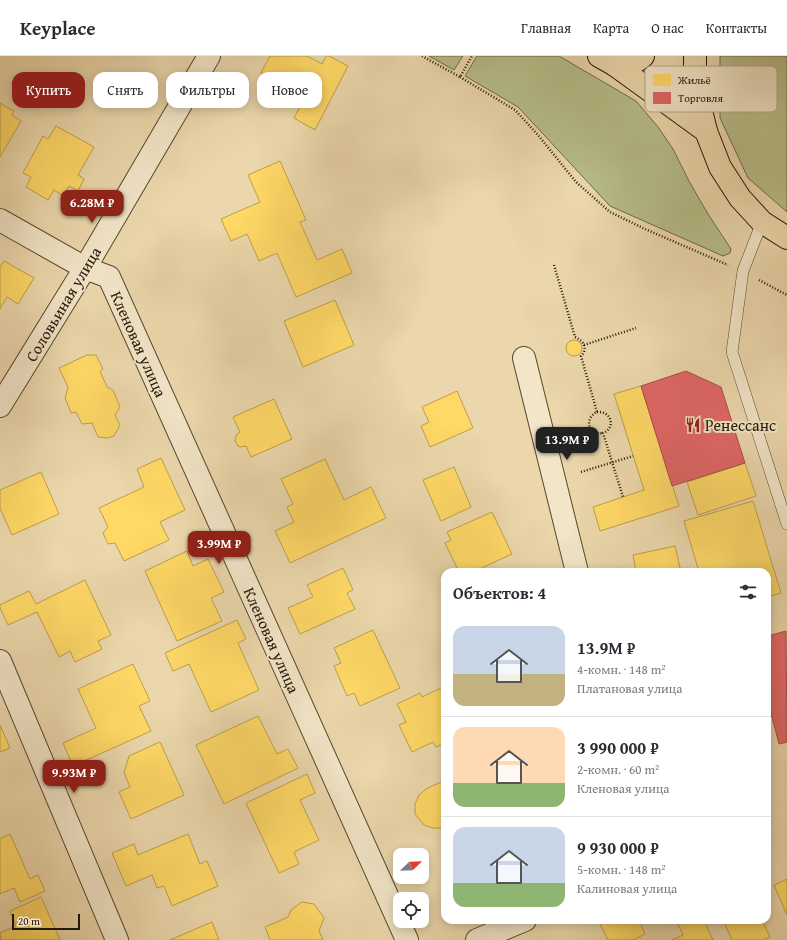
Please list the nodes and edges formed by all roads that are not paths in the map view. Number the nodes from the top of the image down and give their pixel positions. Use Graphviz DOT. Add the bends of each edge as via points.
graph roads {
  1 [pos="209,56"];
  2 [pos="643,56"];
  3 [pos="607,61"];
  4 [pos="645,88"];
  5 [pos="679,112"];
  6 [pos="701,112"];
  7 [pos="706,131"];
  8 [pos="0,220"];
  9 [pos="762,222"];
  10 [pos="787,238"];
  11 [pos="85,268"];
  12 [pos="524,358"];
  13 [pos="0,406"];
  14 [pos="787,524"];
  15 [pos="576,568"];
  16 [pos="0,661"];
  17 [pos="516,924"];
  18 [pos="117,940"];
  19 [pos="407,940"];
  20 [pos="478,940"];
  1 -- 11 [label="street, Соловьиная улица"];
  2 -- 3 [label="main road" via="630,64"];
  3 -- 4 [label="main road"];
  5 -- 7 [label="main road"];
  6 -- 7 [label="main road"];
  7 -- 9 [label="main road" via="720,167 740,198"];
  8 -- 11 [label="street, Кленовая улица"];
  9 -- 10 [label="main road"];
  9 -- 14 [label="lane" via="743,271 732,352"];
  11 -- 13 [label="street, Соловьиная улица"];
  11 -- 19 [label="street, Кленовая улица" via="109,277"];
  12 -- 15 [label="street"];
  16 -- 18 [label="street"];
  17 -- 20 [label="street"];
}
